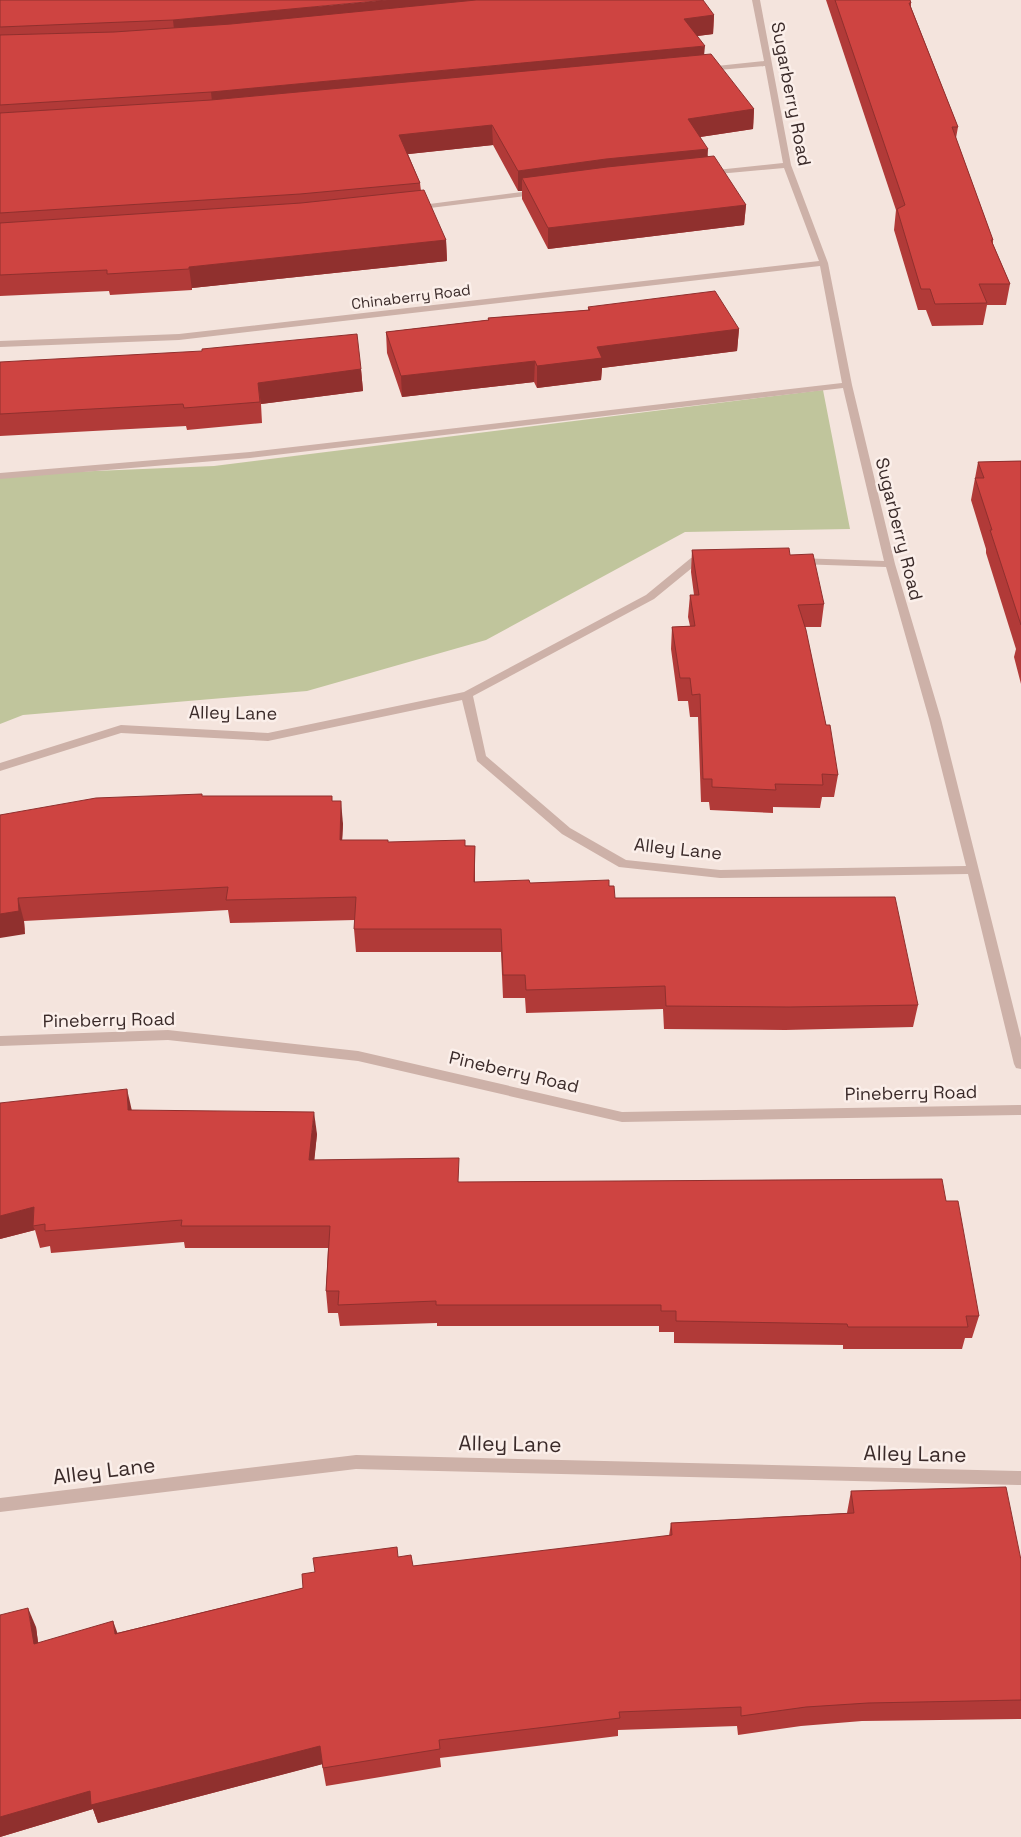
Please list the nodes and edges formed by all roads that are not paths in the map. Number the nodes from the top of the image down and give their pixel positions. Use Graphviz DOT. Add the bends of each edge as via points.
graph roads {
  1 [pos="756,0"];
  2 [pos="769,63"];
  3 [pos="699,69"];
  4 [pos="787,165"];
  5 [pos="701,173"];
  6 [pos="549,191"];
  7 [pos="406,208"];
  8 [pos="824,263"];
  9 [pos="0,344"];
  10 [pos="847,385"];
  11 [pos="0,476"];
  12 [pos="720,559"];
  13 [pos="790,561"];
  14 [pos="890,564"];
  15 [pos="467,695"];
  16 [pos="0,766"];
  17 [pos="972,870"];
  18 [pos="0,1041"];
  19 [pos="1021,1064"];
  20 [pos="1021,1110"];
  21 [pos="1021,1478"];
  22 [pos="0,1505"];
  1 -- 2 [label="street, Sugarberry Road"];
  2 -- 3 [label="street"];
  2 -- 4 [label="street, Sugarberry Road"];
  4 -- 5 [label="street"];
  4 -- 8 [label="street, Sugarberry Road"];
  6 -- 7 [label="street"];
  8 -- 9 [label="street, Chinaberry Road" via="179,337"];
  8 -- 10 [label="street, Sugarberry Road"];
  10 -- 11 [label="street" via="250,455"];
  10 -- 14 [label="street, Sugarberry Road"];
  12 -- 15 [label="street, Alley Lane" via="695,560 650,597"];
  13 -- 14 [label="street"];
  14 -- 17 [label="street, Sugarberry Road" via="935,719"];
  15 -- 16 [label="street, Alley Lane" via="268,737 121,729"];
  15 -- 17 [label="street, Alley Lane" via="481,758 566,831 623,864 720,874"];
  17 -- 19 [label="street, Sugarberry Road"];
  18 -- 20 [label="street, Pineberry Road" via="168,1035 358,1056 622,1116"];
  21 -- 22 [label="street, Alley Lane" via="356,1462"];
}
